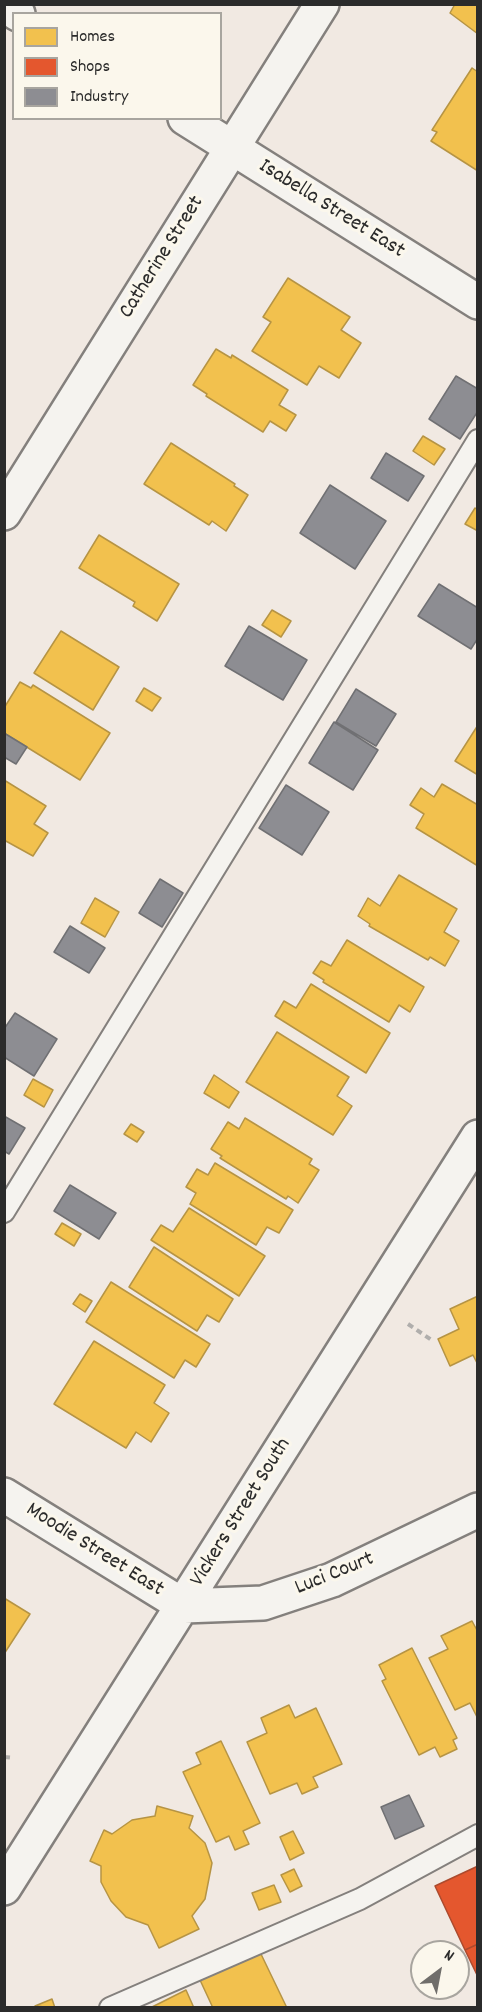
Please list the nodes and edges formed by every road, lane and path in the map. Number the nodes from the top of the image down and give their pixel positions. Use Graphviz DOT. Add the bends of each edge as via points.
graph roads {
  1 [pos="322,4"];
  2 [pos="188,120"];
  3 [pos="232,148"];
  4 [pos="477,302"];
  5 [pos="477,440"];
  6 [pos="4,513"];
  7 [pos="472,1153"];
  8 [pos="4,1212"];
  9 [pos="4,1495"];
  10 [pos="477,1510"];
  11 [pos="184,1606"];
  12 [pos="4,1757"];
  13 [pos="14,1758"];
  14 [pos="477,1835"];
  15 [pos="4,1888"];
  16 [pos="110,2007"];
  1 -- 3 [label="street, Catherine Street"];
  2 -- 3 [label="street, Isabella Street East"];
  3 -- 4 [label="street, Isabella Street East"];
  3 -- 6 [label="street, Catherine Street"];
  5 -- 8 [label="lane"];
  7 -- 11 [label="street, Vickers Street South"];
  9 -- 11 [label="street, Moodie Street East"];
  10 -- 11 [label="street, Luci Court" via="332,1580 263,1603"];
  11 -- 15 [label="street, Vickers Street South"];
  12 -- 13 [label="path"];
  14 -- 16 [label="lane" via="360,1899"];
}
